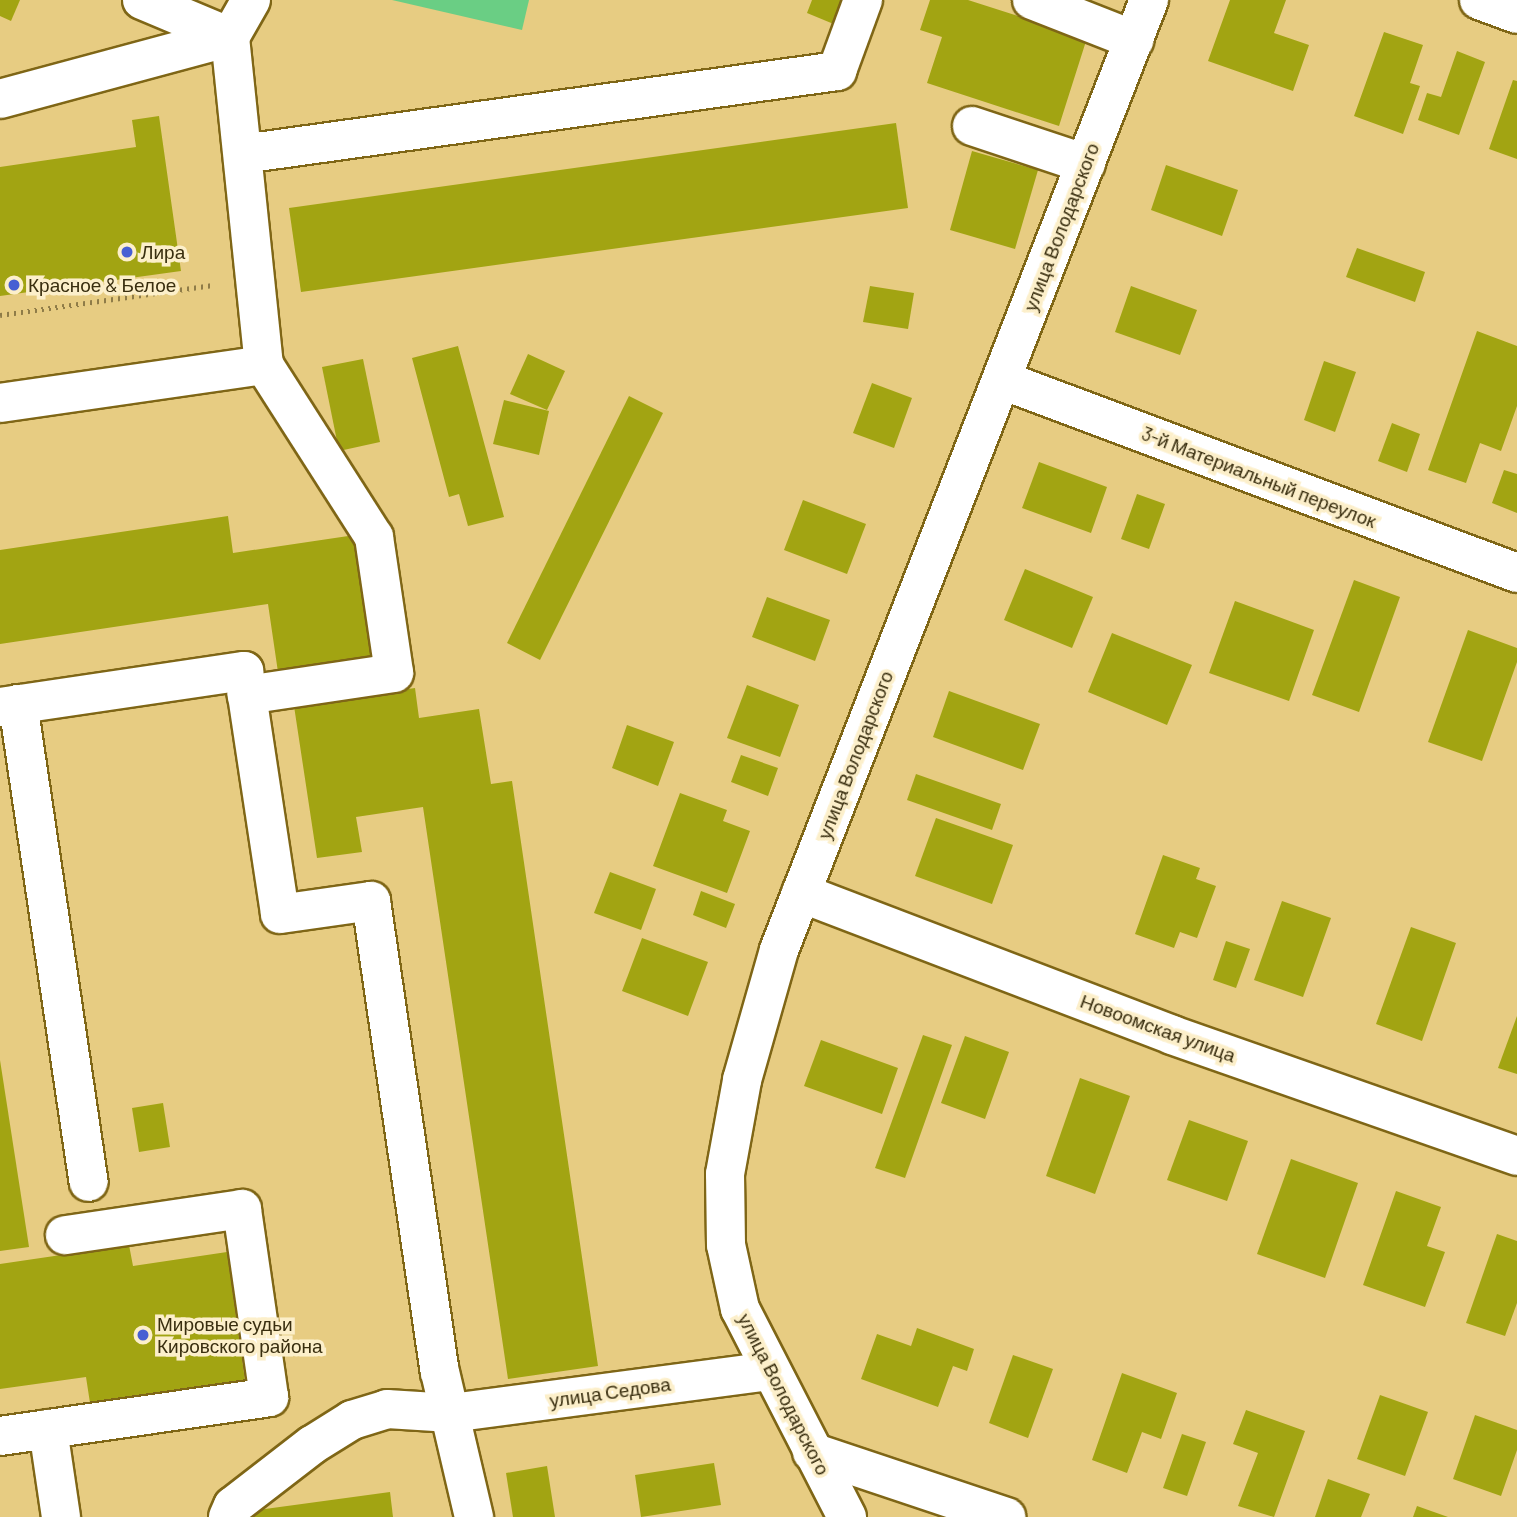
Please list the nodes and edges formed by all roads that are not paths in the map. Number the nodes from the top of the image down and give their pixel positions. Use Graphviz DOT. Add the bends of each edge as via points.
graph roads {
  1 [pos="142,0"];
  2 [pos="251,0"];
  3 [pos="863,0"];
  4 [pos="1032,0"];
  5 [pos="1149,0"];
  6 [pos="1479,0"];
  7 [pos="1517,14"];
  8 [pos="230,37"];
  9 [pos="1134,40"];
  10 [pos="0,99"];
  11 [pos="972,126"];
  12 [pos="243,154"];
  13 [pos="1086,164"];
  14 [pos="264,365"];
  15 [pos="1002,380"];
  16 [pos="0,403"];
  17 [pos="1517,573"];
  18 [pos="247,695"];
  19 [pos="9,705"];
  20 [pos="801,893"];
  21 [pos="1517,1156"];
  22 [pos="89,1182"];
  23 [pos="65,1235"];
  24 [pos="768,1371"];
  25 [pos="451,1413"];
  26 [pos="48,1429"];
  27 [pos="0,1436"];
  28 [pos="812,1452"];
  29 [pos="61,1517"];
  30 [pos="228,1517"];
  31 [pos="474,1517"];
  32 [pos="847,1517"];
  33 [pos="1006,1517"];
  1 -- 8 [label="street"];
  2 -- 8 [label="street"];
  3 -- 12 [label="street" via="837,71"];
  4 -- 9 [label="street"];
  5 -- 9 [label="street, улица Володарского"];
  6 -- 7 [label="street"];
  8 -- 10 [label="street"];
  8 -- 12 [label="street"];
  9 -- 13 [label="street, улица Володарского"];
  11 -- 13 [label="street"];
  12 -- 14 [label="street"];
  13 -- 15 [label="street, улица Володарского"];
  14 -- 16 [label="street"];
  14 -- 18 [label="street" via="374,537 394,673"];
  15 -- 17 [label="street, 3-й Материальный переулок"];
  15 -- 20 [label="street, улица Володарского"];
  18 -- 19 [label="street" via="244,671"];
  18 -- 25 [label="street" via="280,914 371,901 440,1372"];
  19 -- 22 [label="street"];
  20 -- 21 [label="street, Новоомская улица" via="1172,1035"];
  20 -- 24 [label="street, улица Володарского" via="779,950 742,1080 725,1174 726,1245 737,1296"];
  23 -- 26 [label="street" via="242,1209 269,1397"];
  24 -- 25 [label="street, улица Седова"];
  24 -- 28 [label="street, улица Володарского"];
  25 -- 30 [label="street, улица Седова" via="387,1409 352,1420 233,1506"];
  25 -- 31 [label="street"];
  26 -- 27 [label="street"];
  26 -- 29 [label="street"];
  28 -- 32 [label="street, улица Володарского"];
  28 -- 33 [label="street"];
}
